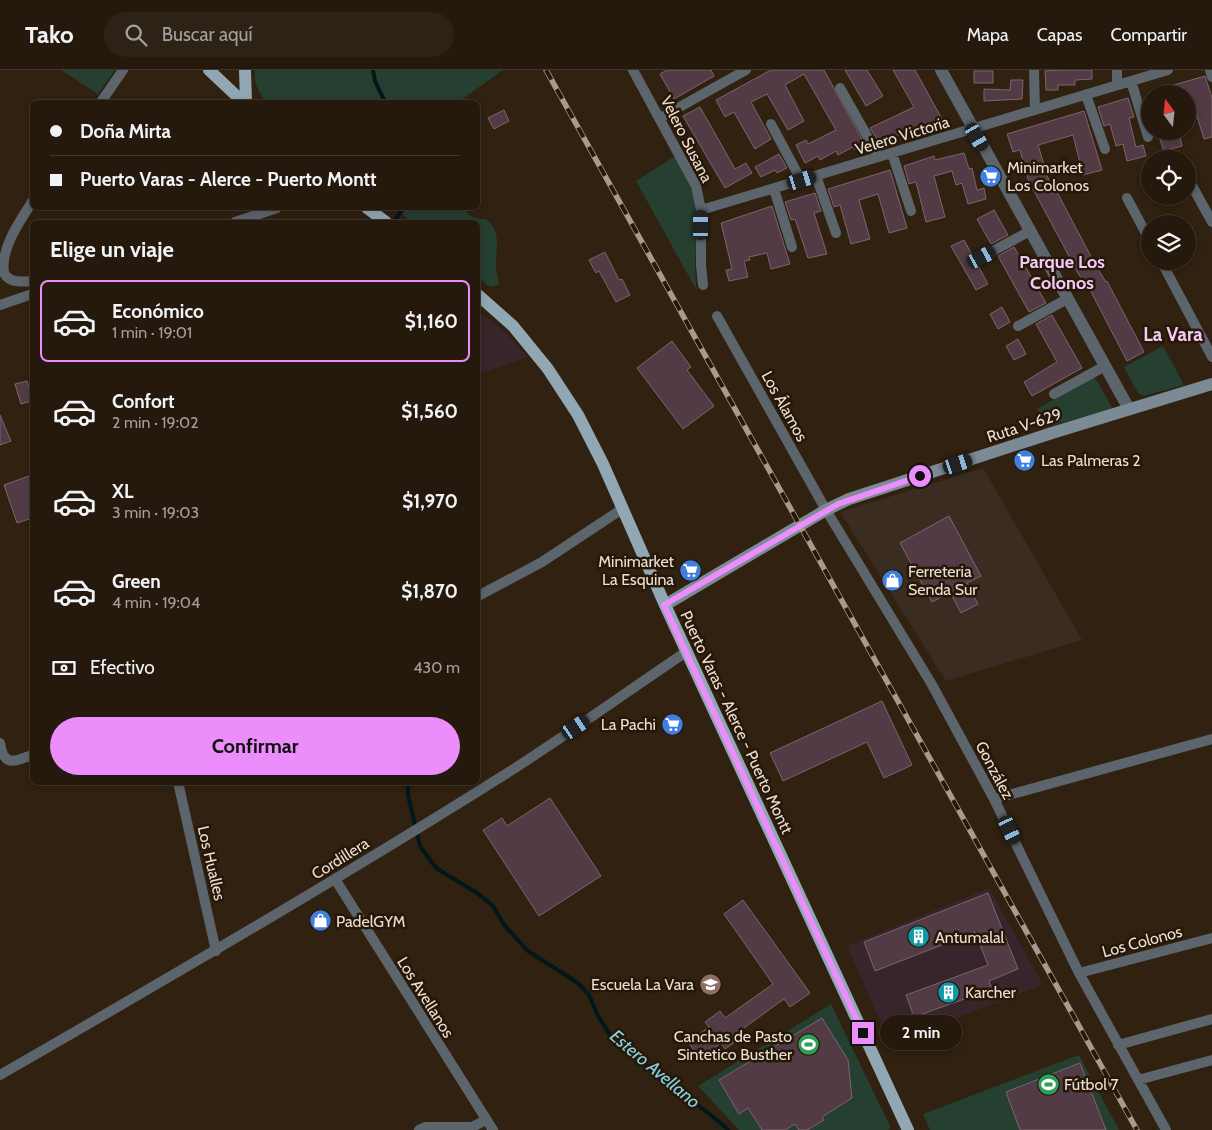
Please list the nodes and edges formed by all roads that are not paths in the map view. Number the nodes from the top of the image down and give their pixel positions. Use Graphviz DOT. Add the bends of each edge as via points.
graph roads {
  1 [pos="122,70"];
  2 [pos="210,70"];
  3 [pos="245,70"];
  4 [pos="633,70"];
  5 [pos="746,70"];
  6 [pos="940,70"];
  7 [pos="1034,70"];
  8 [pos="1117,70"];
  9 [pos="1168,70"];
  10 [pos="1210,70"];
  11 [pos="1212,77"];
  12 [pos="1131,81"];
  13 [pos="1117,85"];
  14 [pos="840,88"];
  15 [pos="1086,95"];
  16 [pos="102,100"];
  17 [pos="243,100"];
  18 [pos="245,100"];
  19 [pos="1035,110"];
  20 [pos="1141,114"];
  21 [pos="660,118"];
  22 [pos="771,124"];
  23 [pos="973,129"];
  24 [pos="1105,149"];
  25 [pos="892,153"];
  26 [pos="879,157"];
  27 [pos="816,176"];
  28 [pos="802,180"];
  29 [pos="774,189"];
  30 [pos="1196,193"];
  31 [pos="1127,198"];
  32 [pos="30,205"];
  33 [pos="271,210"];
  34 [pos="701,210"];
  35 [pos="911,211"];
  36 [pos="241,220"];
  37 [pos="1212,222"];
  38 [pos="1141,224"];
  39 [pos="1030,231"];
  40 [pos="836,233"];
  41 [pos="792,247"];
  42 [pos="982,257"];
  43 [pos="1,266"];
  44 [pos="1166,270"];
  45 [pos="30,281"];
  46 [pos="703,285"];
  47 [pos="30,295"];
  48 [pos="480,297"];
  49 [pos="1067,298"];
  50 [pos="0,305"];
  51 [pos="718,316"];
  52 [pos="1018,326"];
  53 [pos="1212,357"];
  54 [pos="1105,366"];
  55 [pos="1212,384"];
  56 [pos="1054,394"];
  57 [pos="1129,409"];
  58 [pos="622,509"];
  59 [pos="826,510"];
  60 [pos="480,595"];
  61 [pos="664,605"];
  62 [pos="686,652"];
  63 [pos="1212,739"];
  64 [pos="0,742"];
  65 [pos="30,756"];
  66 [pos="179,785"];
  67 [pos="994,799"];
  68 [pos="335,879"];
  69 [pos="1212,938"];
  70 [pos="216,951"];
  71 [pos="1079,973"];
  72 [pos="1212,1019"];
  73 [pos="1118,1046"];
  74 [pos="1212,1060"];
  75 [pos="0,1075"];
  76 [pos="1138,1080"];
  77 [pos="486,1120"];
  78 [pos="419,1130"];
  79 [pos="493,1130"];
  80 [pos="908,1130"];
  81 [pos="1166,1130"];
  1 -- 16 [label="street"];
  2 -- 17 [label="main road"];
  3 -- 18 [label="main road"];
  4 -- 21 [label="street, Velero Susana"];
  5 -- 21 [label="street"];
  6 -- 23 [label="street"];
  7 -- 19 [label="street"];
  8 -- 13 [label="street"];
  9 -- 12 [label="street, Velero Victoria"];
  10 -- 11 [label="street"];
  12 -- 13 [label="street, Velero Victoria"];
  12 -- 20 [label="street"];
  13 -- 15 [label="street, Velero Victoria"];
  14 -- 26 [label="street"];
  15 -- 19 [label="street, Velero Victoria"];
  15 -- 24 [label="street"];
  19 -- 23 [label="street, Velero Victoria"];
  21 -- 34 [label="street, Velero Susana" via="696,186"];
  22 -- 28 [label="street"];
  23 -- 25 [label="street, Velero Victoria"];
  23 -- 39 [label="street"];
  25 -- 26 [label="street, Velero Victoria"];
  25 -- 35 [label="street"];
  26 -- 27 [label="street, Velero Victoria"];
  27 -- 28 [label="street, Velero Victoria"];
  27 -- 40 [label="street"];
  28 -- 29 [label="street, Velero Victoria"];
  29 -- 34 [label="street, Velero Victoria"];
  29 -- 41 [label="street"];
  30 -- 37 [label="street"];
  31 -- 38 [label="street"];
  32 -- 43 [label="street" via="5,244"];
  33 -- 36 [label="street"];
  34 -- 46 [label="street, Velero Susana"];
  39 -- 42 [label="street"];
  39 -- 49 [label="street"];
  43 -- 45 [label="street" via="11,280"];
  44 -- 53 [label="street"];
  47 -- 50 [label="street"];
  48 -- 58 [label="main road, Puerto Varas - Alerce - Puerto Montt" via="513,326 548,369 578,415"];
  49 -- 52 [label="street"];
  49 -- 54 [label="street"];
  51 -- 59 [label="street, Los Álamos"];
  54 -- 56 [label="street"];
  54 -- 57 [label="street"];
  55 -- 57 [label="main road, Ruta V-629"];
  57 -- 59 [label="main road, Ruta V-629" via="864,494"];
  58 -- 60 [label="street" via="542,562"];
  58 -- 61 [label="main road, Puerto Varas - Alerce - Puerto Montt"];
  59 -- 61 [label="main road, Ruta V-629"];
  59 -- 67 [label="street, González" via="931,684"];
  61 -- 62 [label="main road, Puerto Varas - Alerce - Puerto Montt"];
  62 -- 68 [label="street, Cordillera" via="512,769"];
  62 -- 80 [label="main road, Puerto Varas - Alerce - Puerto Montt"];
  63 -- 67 [label="street"];
  64 -- 65 [label="street" via="2,755 7,761 14,762"];
  66 -- 70 [label="street, Los Hualles"];
  67 -- 71 [label="street, González"];
  68 -- 70 [label="street, Cordillera"];
  68 -- 77 [label="street, Los Avellanos"];
  69 -- 71 [label="street, Los Colonos"];
  70 -- 75 [label="street, Cordillera"];
  71 -- 73 [label="street, González"];
  72 -- 73 [label="street"];
  73 -- 76 [label="street, González"];
  74 -- 76 [label="street"];
  76 -- 81 [label="street, González"];
  77 -- 78 [label="street" via="472,1127 425,1127"];
  77 -- 79 [label="street, Los Avellanos"];
}
